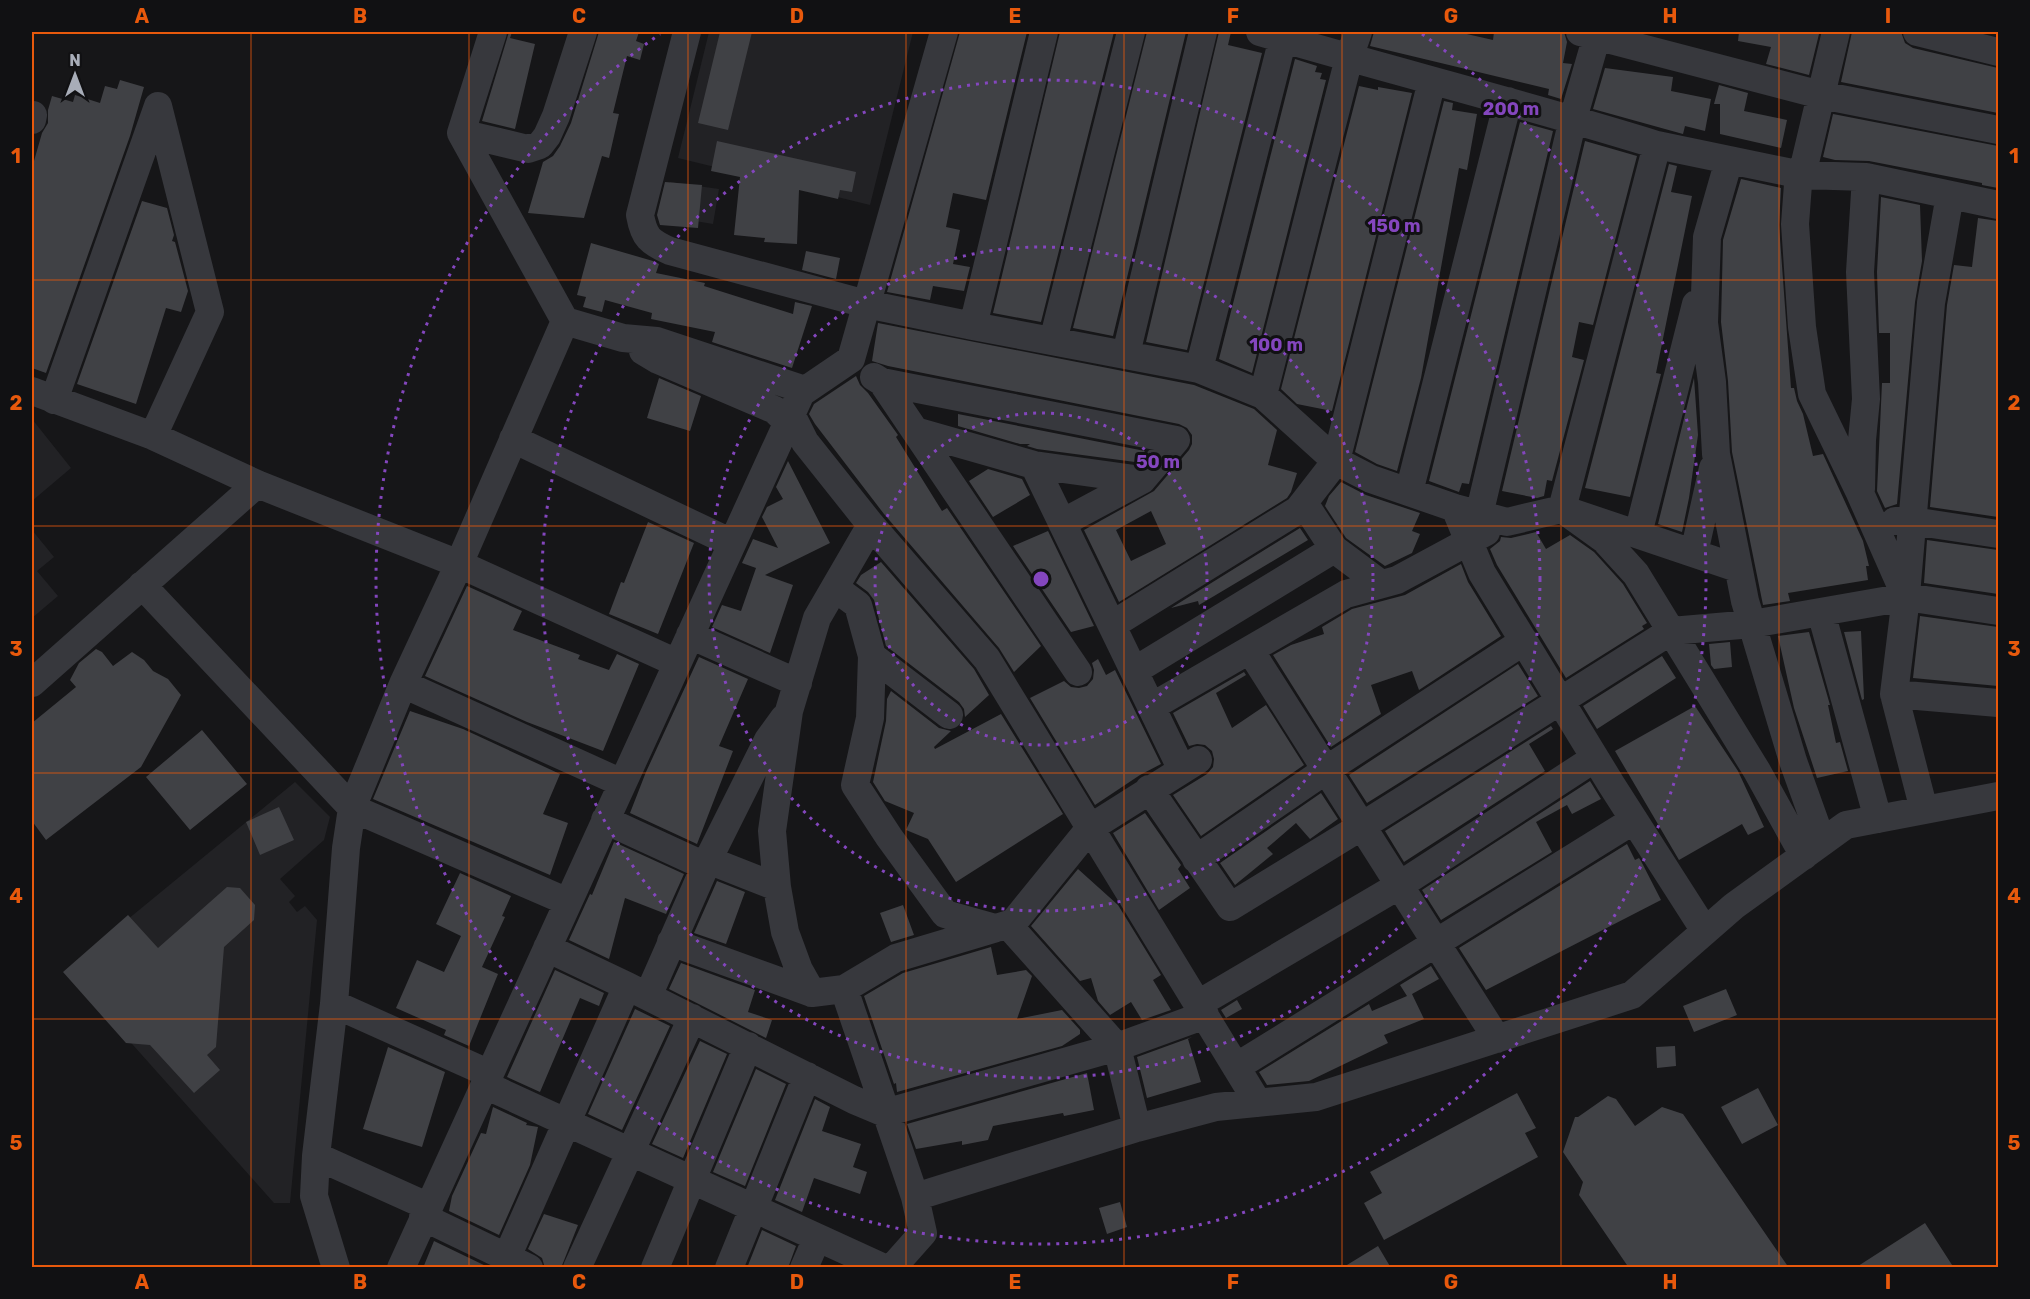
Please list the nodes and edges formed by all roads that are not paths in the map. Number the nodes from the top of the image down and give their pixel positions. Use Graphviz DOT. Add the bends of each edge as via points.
graph roads {
  1 [pos="493,32"];
  2 [pos="583,32"];
  3 [pos="687,32"];
  4 [pos="944,32"];
  5 [pos="1044,32"];
  6 [pos="1131,32"];
  7 [pos="1203,32"];
  8 [pos="1358,32"];
  9 [pos="1836,32"];
  10 [pos="1917,32"];
  11 [pos="1592,33"];
  12 [pos="1271,35"];
  13 [pos="1998,52"];
  14 [pos="1349,58"];
  15 [pos="1432,81"];
  16 [pos="1821,95"];
  17 [pos="1508,102"];
  18 [pos="1573,119"];
  19 [pos="1998,130"];
  20 [pos="461,133"];
  21 [pos="1657,145"];
  22 [pos="1729,160"];
  23 [pos="1802,175"];
  24 [pos="1866,177"];
  25 [pos="1950,195"];
  26 [pos="1998,205"];
  27 [pos="1706,264"];
  28 [pos="866,304"];
  29 [pos="565,321"];
  30 [pos="973,326"];
  31 [pos="1053,341"];
  32 [pos="1126,354"];
  33 [pos="851,359"];
  34 [pos="1199,369"];
  35 [pos="1678,374"];
  36 [pos="882,382"];
  37 [pos="1712,382"];
  38 [pos="43,395"];
  39 [pos="1263,395"];
  40 [pos="794,409"];
  41 [pos="915,431"];
  42 [pos="153,436"];
  43 [pos="513,439"];
  44 [pos="1716,454"];
  45 [pos="1336,461"];
  46 [pos="1034,465"];
  47 [pos="1142,480"];
  48 [pos="257,484"];
  49 [pos="1409,492"];
  50 [pos="1860,493"];
  51 [pos="1304,503"];
  52 [pos="1562,509"];
  53 [pos="1872,520"];
  54 [pos="1468,521"];
  55 [pos="1912,521"];
  56 [pos="1062,523"];
  57 [pos="871,525"];
  58 [pos="1638,534"];
  59 [pos="1998,534"];
  60 [pos="732,543"];
  61 [pos="1334,549"];
  62 [pos="1694,553"];
  63 [pos="459,564"];
  64 [pos="1737,568"];
  65 [pos="1381,584"];
  66 [pos="142,585"];
  67 [pos="835,588"];
  68 [pos="1906,597"];
  69 [pos="1821,612"];
  70 [pos="1998,612"];
  71 [pos="1752,624"];
  72 [pos="1112,625"];
  73 [pos="1671,631"];
  74 [pos="690,635"];
  75 [pos="1524,641"];
  76 [pos="1250,650"];
  77 [pos="872,656"];
  78 [pos="677,663"];
  79 [pos="1134,671"];
  80 [pos="1078,672"];
  81 [pos="32,683"];
  82 [pos="798,683"];
  83 [pos="403,684"];
  84 [pos="1894,694"];
  85 [pos="1560,700"];
  86 [pos="1998,703"];
  87 [pos="1151,707"];
  88 [pos="789,711"];
  89 [pos="949,715"];
  90 [pos="1595,758"];
  91 [pos="1326,770"];
  92 [pos="622,783"];
  93 [pos="1149,789"];
  94 [pos="1998,796"];
  95 [pos="352,808"];
  96 [pos="1924,810"];
  97 [pos="1878,819"];
  98 [pos="605,820"];
  99 [pos="1634,820"];
  100 [pos="1362,826"];
  101 [pos="1090,828"];
  102 [pos="1813,849"];
  103 [pos="1197,859"];
  104 [pos="706,863"];
  105 [pos="1400,885"];
  106 [pos="777,887"];
  107 [pos="568,902"];
  108 [pos="995,928"];
  109 [pos="1705,931"];
  110 [pos="672,942"];
  111 [pos="1436,944"];
  112 [pos="547,948"];
  113 [pos="844,989"];
  114 [pos="638,991"];
  115 [pos="812,993"];
  116 [pos="334,1004"];
  117 [pos="1201,1010"];
  118 [pos="692,1018"];
  119 [pos="1497,1039"];
  120 [pos="748,1046"];
  121 [pos="1117,1047"];
  122 [pos="1236,1066"];
  123 [pos="807,1076"];
  124 [pos="487,1079"];
  125 [pos="1258,1103"];
  126 [pos="885,1113"];
  127 [pos="567,1122"];
  128 [pos="1137,1128"];
  129 [pos="630,1151"];
  130 [pos="316,1156"];
  131 [pos="692,1180"];
  132 [pos="915,1197"];
  133 [pos="753,1208"];
  134 [pos="425,1211"];
  135 [pos="817,1238"];
  136 [pos="518,1262"];
  137 [pos="336,1268"];
  138 [pos="401,1268"];
  139 [pos="577,1268"];
  140 [pos="655,1268"];
  141 [pos="729,1268"];
  142 [pos="804,1268"];
  143 [pos="884,1268"];
  144 [pos="892,1268"];
  1 -- 20 [label="street"];
  2 -- 20 [label="street" via="556,116 540,145 528,149"];
  3 -- 28 [label="street" via="640,215 643,230 653,243 670,251"];
  4 -- 28 [label="street"];
  5 -- 30 [label="street"];
  6 -- 31 [label="street"];
  7 -- 32 [label="street"];
  8 -- 14 [label="street"];
  9 -- 16 [label="street"];
  10 -- 13 [label="street"];
  11 -- 16 [label="street"];
  11 -- 18 [label="street"];
  12 -- 14 [label="street"];
  12 -- 34 [label="street"];
  14 -- 15 [label="street"];
  14 -- 39 [label="street"];
  15 -- 17 [label="street"];
  15 -- 45 [label="street"];
  16 -- 19 [label="street"];
  16 -- 23 [label="street"];
  17 -- 18 [label="street"];
  17 -- 49 [label="street"];
  18 -- 21 [label="street"];
  18 -- 54 [label="street"];
  20 -- 29 [label="street"];
  21 -- 22 [label="street"];
  21 -- 52 [label="street"];
  22 -- 23 [label="street"];
  22 -- 27 [label="street" via="1707,237"];
  23 -- 24 [label="street"];
  23 -- 50 [label="street" via="1795,224 1802,327 1812,394"];
  24 -- 25 [label="street"];
  24 -- 50 [label="street" via="1860,272 1866,399"];
  25 -- 26 [label="street"];
  25 -- 55 [label="street" via="1931,303"];
  27 -- 35 [label="street"];
  27 -- 37 [label="street" via="1704,323"];
  28 -- 30 [label="street"];
  28 -- 33 [label="street"];
  29 -- 40 [label="street" via="623,338 658,360 774,410"];
  29 -- 43 [label="street"];
  30 -- 31 [label="street"];
  31 -- 32 [label="street"];
  32 -- 34 [label="street"];
  33 -- 36 [label="street"];
  33 -- 40 [label="street"];
  34 -- 39 [label="street"];
  35 -- 37 [label="street"];
  35 -- 58 [label="street"];
  36 -- 41 [label="street"];
  36 -- 47 [label="street" via="1176,440"];
  37 -- 44 [label="street"];
  38 -- 42 [label="street"];
  38 -- 42 [label="street" via="158,106 210,312"];
  39 -- 45 [label="street"];
  40 -- 57 [label="street" via="805,442"];
  40 -- 60 [label="street"];
  41 -- 46 [label="street"];
  41 -- 80 [label="street"];
  42 -- 48 [label="street"];
  43 -- 60 [label="street"];
  43 -- 63 [label="street"];
  44 -- 62 [label="street"];
  44 -- 64 [label="street"];
  45 -- 49 [label="street"];
  45 -- 51 [label="street"];
  46 -- 47 [label="street"];
  46 -- 56 [label="street"];
  47 -- 56 [label="street"];
  48 -- 63 [label="street"];
  48 -- 66 [label="street"];
  49 -- 54 [label="street"];
  50 -- 53 [label="street"];
  51 -- 61 [label="street"];
  51 -- 72 [label="street"];
  52 -- 54 [label="street" via="1507,522"];
  52 -- 58 [label="street"];
  52 -- 73 [label="street" via="1605,540 1636,574"];
  53 -- 55 [label="street"];
  53 -- 68 [label="street"];
  54 -- 65 [label="street" via="1396,580"];
  54 -- 75 [label="street" via="1482,573"];
  55 -- 59 [label="street"];
  55 -- 68 [label="street"];
  56 -- 72 [label="street"];
  57 -- 67 [label="street"];
  57 -- 101 [label="street" via="987,658"];
  58 -- 62 [label="street"];
  60 -- 74 [label="street"];
  61 -- 65 [label="street"];
  61 -- 79 [label="street"];
  62 -- 64 [label="street"];
  63 -- 78 [label="street"];
  63 -- 83 [label="street"];
  64 -- 71 [label="street"];
  65 -- 76 [label="street" via="1346,594"];
  66 -- 81 [label="street"];
  66 -- 95 [label="street"];
  67 -- 77 [label="street" via="858,605"];
  67 -- 82 [label="street" via="817,618"];
  68 -- 69 [label="street"];
  68 -- 70 [label="street"];
  68 -- 84 [label="street"];
  69 -- 71 [label="street"];
  69 -- 97 [label="street"];
  71 -- 73 [label="street"];
  71 -- 102 [label="street" via="1793,761"];
  72 -- 79 [label="street"];
  73 -- 85 [label="street"];
  73 -- 102 [label="street" via="1756,771"];
  74 -- 78 [label="street"];
  74 -- 82 [label="street"];
  75 -- 85 [label="street"];
  75 -- 91 [label="street"];
  76 -- 87 [label="street"];
  76 -- 91 [label="street"];
  77 -- 89 [label="street"];
  77 -- 108 [label="street" via="870,718 855,785 945,914"];
  78 -- 92 [label="street"];
  79 -- 87 [label="street"];
  82 -- 88 [label="street"];
  83 -- 92 [label="street"];
  83 -- 95 [label="street"];
  84 -- 86 [label="street"];
  84 -- 96 [label="street"];
  85 -- 90 [label="street"];
  85 -- 100 [label="street"];
  87 -- 93 [label="street" via="1190,765"];
  88 -- 104 [label="street" via="768,740"];
  88 -- 106 [label="street" via="772,831"];
  90 -- 99 [label="street"];
  90 -- 105 [label="street"];
  91 -- 100 [label="street"];
  91 -- 103 [label="street"];
  92 -- 98 [label="street"];
  93 -- 101 [label="street"];
  93 -- 103 [label="street"];
  94 -- 96 [label="street"];
  95 -- 107 [label="street"];
  95 -- 116 [label="street"];
  96 -- 97 [label="street"];
  97 -- 102 [label="street" via="1846,825"];
  98 -- 104 [label="street"];
  98 -- 107 [label="street"];
  99 -- 109 [label="street"];
  99 -- 111 [label="street"];
  100 -- 103 [label="street" via="1230,907"];
  100 -- 105 [label="street"];
  101 -- 108 [label="street" via="1013,923"];
  101 -- 117 [label="street"];
  102 -- 109 [label="street"];
  104 -- 106 [label="street"];
  104 -- 110 [label="street"];
  105 -- 111 [label="street"];
  105 -- 117 [label="street"];
  106 -- 115 [label="street" via="785,932"];
  107 -- 112 [label="street"];
  108 -- 113 [label="street" via="896,958"];
  108 -- 121 [label="street" via="1009,926"];
  109 -- 119 [label="street" via="1632,995"];
  110 -- 114 [label="street"];
  110 -- 115 [label="street"];
  111 -- 119 [label="street"];
  111 -- 122 [label="street"];
  112 -- 114 [label="street"];
  112 -- 124 [label="street"];
  113 -- 115 [label="street"];
  113 -- 126 [label="street"];
  114 -- 118 [label="street"];
  114 -- 127 [label="street"];
  116 -- 124 [label="street"];
  116 -- 130 [label="street"];
  117 -- 121 [label="street"];
  117 -- 122 [label="street"];
  118 -- 120 [label="street"];
  118 -- 129 [label="street"];
  119 -- 125 [label="street" via="1316,1097"];
  120 -- 123 [label="street"];
  120 -- 131 [label="street"];
  121 -- 126 [label="street"];
  121 -- 128 [label="street"];
  122 -- 125 [label="street"];
  123 -- 126 [label="street"];
  123 -- 133 [label="street"];
  124 -- 127 [label="street"];
  124 -- 134 [label="street"];
  125 -- 128 [label="street" via="1216,1107"];
  126 -- 132 [label="street"];
  127 -- 129 [label="street"];
  127 -- 136 [label="street"];
  128 -- 132 [label="street"];
  129 -- 131 [label="street"];
  129 -- 139 [label="street"];
  130 -- 134 [label="street"];
  130 -- 137 [label="street" via="314,1196"];
  131 -- 133 [label="street"];
  131 -- 140 [label="street"];
  132 -- 144 [label="street" via="923,1233"];
  133 -- 135 [label="street"];
  133 -- 141 [label="street"];
  134 -- 136 [label="street"];
  134 -- 138 [label="street"];
  135 -- 142 [label="street"];
  135 -- 143 [label="street"];
}
